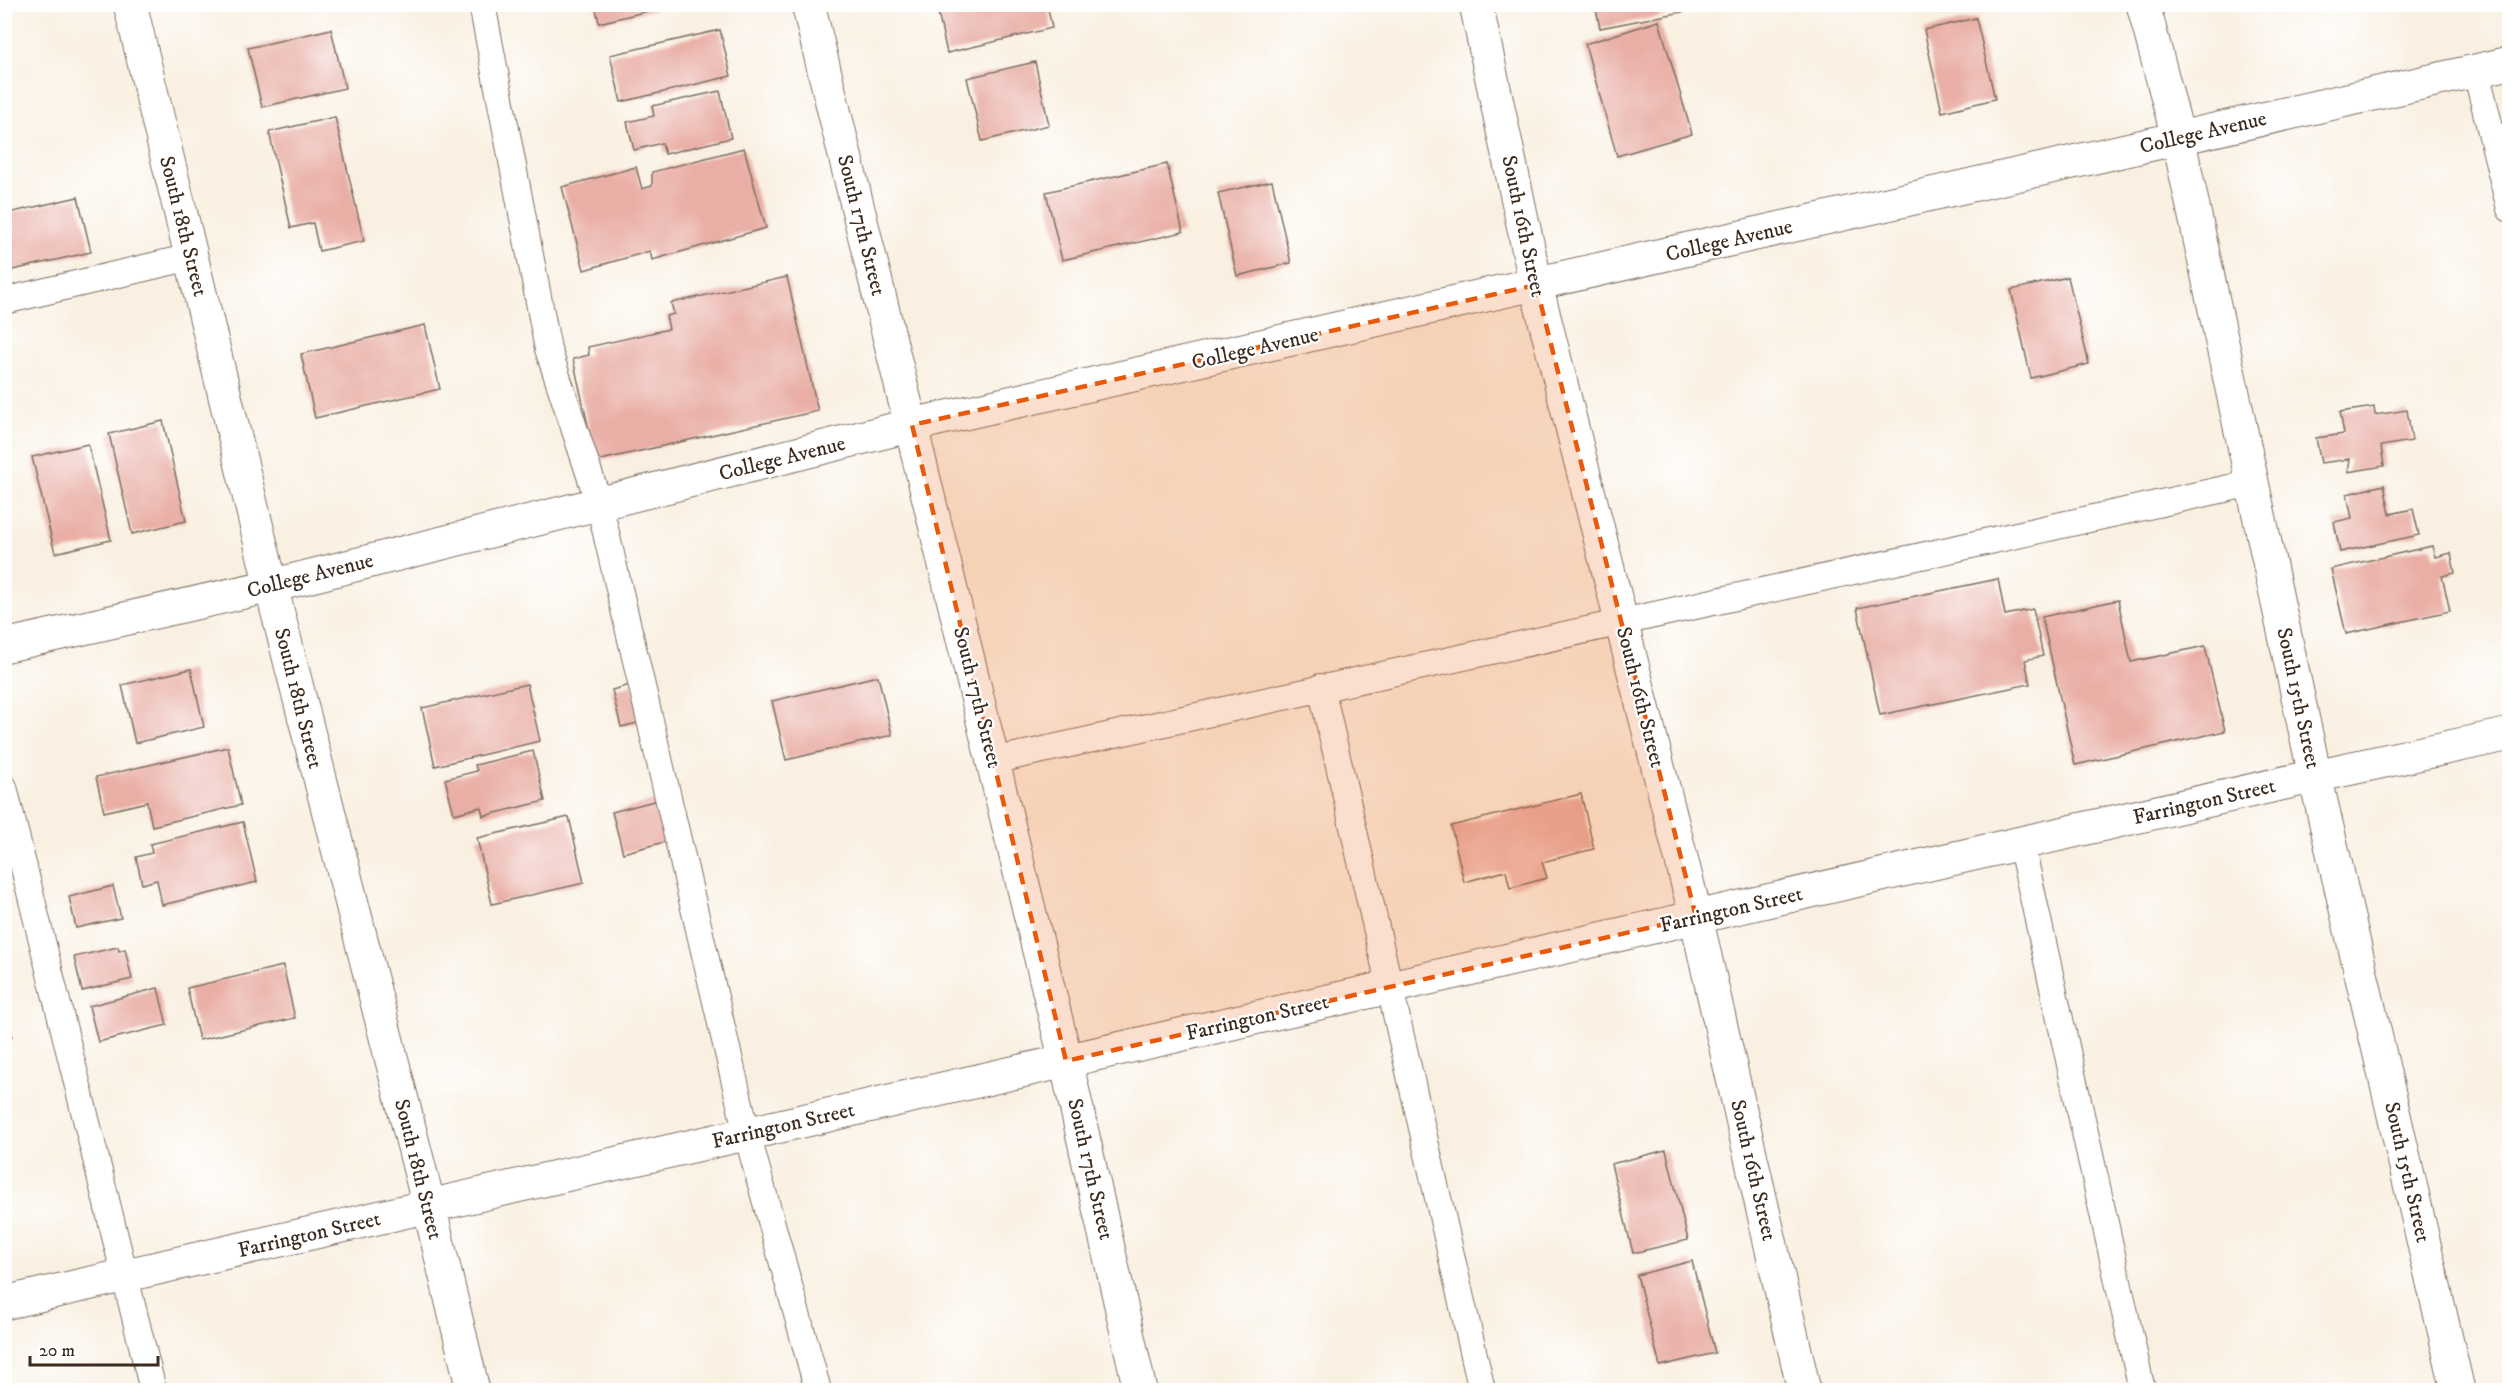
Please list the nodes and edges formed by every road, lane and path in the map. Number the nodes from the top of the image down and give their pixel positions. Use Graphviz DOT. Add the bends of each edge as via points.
graph roads {
  1 [pos="130,4"];
  2 [pos="482,4"];
  3 [pos="808,4"];
  4 [pos="1476,4"];
  5 [pos="2143,4"];
  6 [pos="2510,63"];
  7 [pos="2476,70"];
  8 [pos="2178,137"];
  9 [pos="2510,209"];
  10 [pos="191,257"];
  11 [pos="1536,285"];
  12 [pos="4,301"];
  13 [pos="912,425"];
  14 [pos="2252,483"];
  15 [pos="599,503"];
  16 [pos="271,586"];
  17 [pos="1622,621"];
  18 [pos="4,646"];
  19 [pos="1321,687"];
  20 [pos="2510,734"];
  21 [pos="993,761"];
  22 [pos="2316,776"];
  23 [pos="4,787"];
  24 [pos="2021,843"];
  25 [pos="1696,917"];
  26 [pos="1389,987"];
  27 [pos="1066,1061"];
  28 [pos="747,1134"];
  29 [pos="429,1206"];
  30 [pos="127,1275"];
  31 [pos="4,1303"];
  32 [pos="153,1390"];
  33 [pos="473,1390"];
  34 [pos="818,1390"];
  35 [pos="1140,1390"];
  36 [pos="1482,1390"];
  37 [pos="1804,1390"];
  38 [pos="2142,1390"];
  39 [pos="2458,1390"];
  1 -- 10 [label="street, South 18th Street"];
  2 -- 15 [label="lane" via="548,349"];
  3 -- 13 [label="street, South 17th Street"];
  4 -- 11 [label="street, South 16th Street"];
  5 -- 8 [label="street, South 15th Street"];
  6 -- 7 [label="street, College Avenue"];
  7 -- 8 [label="street, College Avenue"];
  7 -- 9 [label="lane"];
  8 -- 11 [label="street, College Avenue"];
  8 -- 14 [label="street, South 15th Street"];
  10 -- 12 [label="lane"];
  10 -- 16 [label="street, South 18th Street"];
  11 -- 13 [label="street, College Avenue"];
  11 -- 17 [label="street, South 16th Street"];
  13 -- 15 [label="street, College Avenue"];
  13 -- 21 [label="street, South 17th Street"];
  14 -- 17 [label="lane"];
  14 -- 22 [label="street, South 15th Street"];
  15 -- 16 [label="street, College Avenue"];
  15 -- 28 [label="lane"];
  16 -- 18 [label="street, College Avenue"];
  16 -- 29 [label="street, South 18th Street"];
  17 -- 19 [label="lane"];
  17 -- 25 [label="street, South 16th Street"];
  19 -- 21 [label="lane"];
  19 -- 26 [label="lane"];
  20 -- 22 [label="street, Farrington Street"];
  21 -- 27 [label="street, South 17th Street"];
  22 -- 24 [label="street, Farrington Street"];
  22 -- 39 [label="street, South 15th Street"];
  23 -- 30 [label="lane"];
  24 -- 25 [label="street, Farrington Street"];
  24 -- 38 [label="lane"];
  25 -- 26 [label="street, Farrington Street"];
  25 -- 37 [label="street, South 16th Street"];
  26 -- 27 [label="street, Farrington Street"];
  26 -- 36 [label="lane"];
  27 -- 28 [label="street, Farrington Street"];
  27 -- 35 [label="street, South 17th Street"];
  28 -- 29 [label="street, Farrington Street"];
  28 -- 34 [label="lane"];
  29 -- 30 [label="street, Farrington Street"];
  29 -- 33 [label="street, South 18th Street"];
  30 -- 31 [label="street, Farrington Street"];
  30 -- 32 [label="lane"];
}
